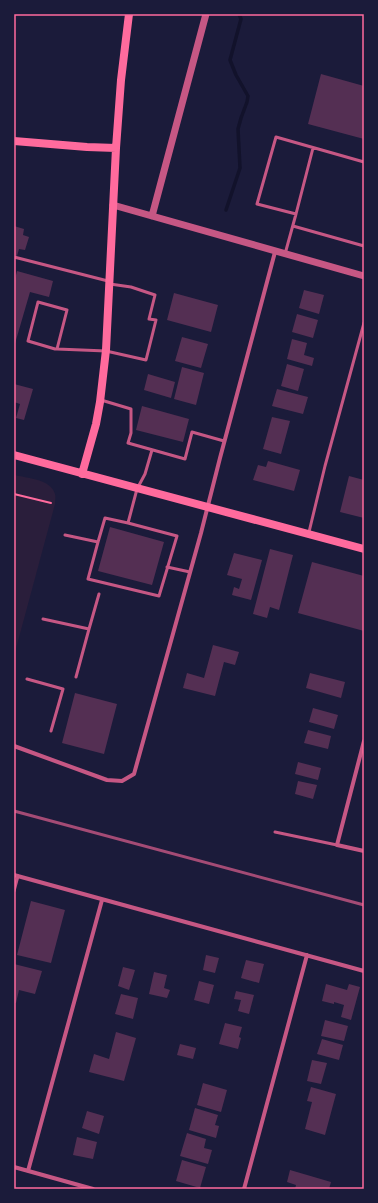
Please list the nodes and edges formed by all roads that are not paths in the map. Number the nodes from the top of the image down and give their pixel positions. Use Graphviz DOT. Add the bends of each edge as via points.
graph roads {
  1 [pos="129,14"];
  2 [pos="206,14"];
  3 [pos="14,141"];
  4 [pos="116,148"];
  5 [pos="313,148"];
  6 [pos="364,162"];
  7 [pos="113,205"];
  8 [pos="296,214"];
  9 [pos="152,216"];
  10 [pos="293,226"];
  11 [pos="364,246"];
  12 [pos="275,252"];
  13 [pos="285,255"];
  14 [pos="14,257"];
  15 [pos="364,276"];
  16 [pos="110,283"];
  17 [pos="364,323"];
  18 [pos="57,349"];
  19 [pos="106,351"];
  20 [pos="101,400"];
  21 [pos="224,441"];
  22 [pos="152,450"];
  23 [pos="14,455"];
  24 [pos="82,474"];
  25 [pos="137,489"];
  26 [pos="207,507"];
  27 [pos="128,523"];
  28 [pos="308,534"];
  29 [pos="65,535"];
  30 [pos="98,542"];
  31 [pos="364,549"];
  32 [pos="168,567"];
  33 [pos="190,572"];
  34 [pos="99,594"];
  35 [pos="43,619"];
  36 [pos="89,630"];
  37 [pos="76,677"];
  38 [pos="27,679"];
  39 [pos="51,731"];
  40 [pos="364,741"];
  41 [pos="14,746"];
  42 [pos="275,832"];
  43 [pos="337,845"];
  44 [pos="364,851"];
  45 [pos="16,876"];
  46 [pos="14,891"];
  47 [pos="102,900"];
  48 [pos="307,955"];
  49 [pos="364,971"];
  50 [pos="14,1168"];
  51 [pos="28,1171"];
  52 [pos="94,1189"];
  53 [pos="244,1189"];
  1 -- 4 [label="main road"];
  2 -- 9 [label="street"];
  3 -- 4 [label="main road"];
  4 -- 7 [label="main road"];
  5 -- 6 [label="lane"];
  5 -- 8 [label="lane"];
  5 -- 8 [label="lane" via="276,137 257,204"];
  7 -- 9 [label="street"];
  7 -- 16 [label="main road"];
  8 -- 10 [label="lane"];
  9 -- 12 [label="street"];
  10 -- 11 [label="lane"];
  10 -- 13 [label="lane"];
  12 -- 13 [label="street"];
  12 -- 21 [label="street"];
  13 -- 15 [label="street"];
  14 -- 16 [label="lane"];
  16 -- 19 [label="main road"];
  16 -- 19 [label="lane" via="131,286 155,295 149,319 156,320 146,360"];
  17 -- 28 [label="lane"];
  18 -- 18 [label="lane" via="28,341 38,302 67,310"];
  18 -- 19 [label="lane"];
  19 -- 20 [label="main road"];
  20 -- 22 [label="lane" via="131,409 131,433 128,443"];
  20 -- 24 [label="main road"];
  21 -- 22 [label="lane" via="192,432 185,459"];
  21 -- 26 [label="street"];
  22 -- 25 [label="lane" via="145,474"];
  23 -- 24 [label="main road"];
  24 -- 25 [label="main road"];
  25 -- 26 [label="main road"];
  25 -- 27 [label="lane"];
  26 -- 28 [label="main road"];
  26 -- 33 [label="street"];
  27 -- 30 [label="lane" via="105,518"];
  27 -- 32 [label="lane" via="177,536"];
  28 -- 31 [label="main road"];
  29 -- 30 [label="lane"];
  30 -- 32 [label="lane" via="88,579 158,596"];
  32 -- 33 [label="lane"];
  33 -- 41 [label="street" via="134,774 122,781 107,780"];
  34 -- 36 [label="lane"];
  35 -- 36 [label="lane"];
  36 -- 37 [label="lane"];
  38 -- 39 [label="lane" via="63,689"];
  40 -- 43 [label="street"];
  42 -- 43 [label="lane"];
  43 -- 44 [label="street"];
  45 -- 46 [label="lane"];
  45 -- 47 [label="street"];
  47 -- 48 [label="street"];
  47 -- 51 [label="street"];
  48 -- 49 [label="street"];
  48 -- 53 [label="street"];
  50 -- 51 [label="street"];
  51 -- 52 [label="street"];
}
